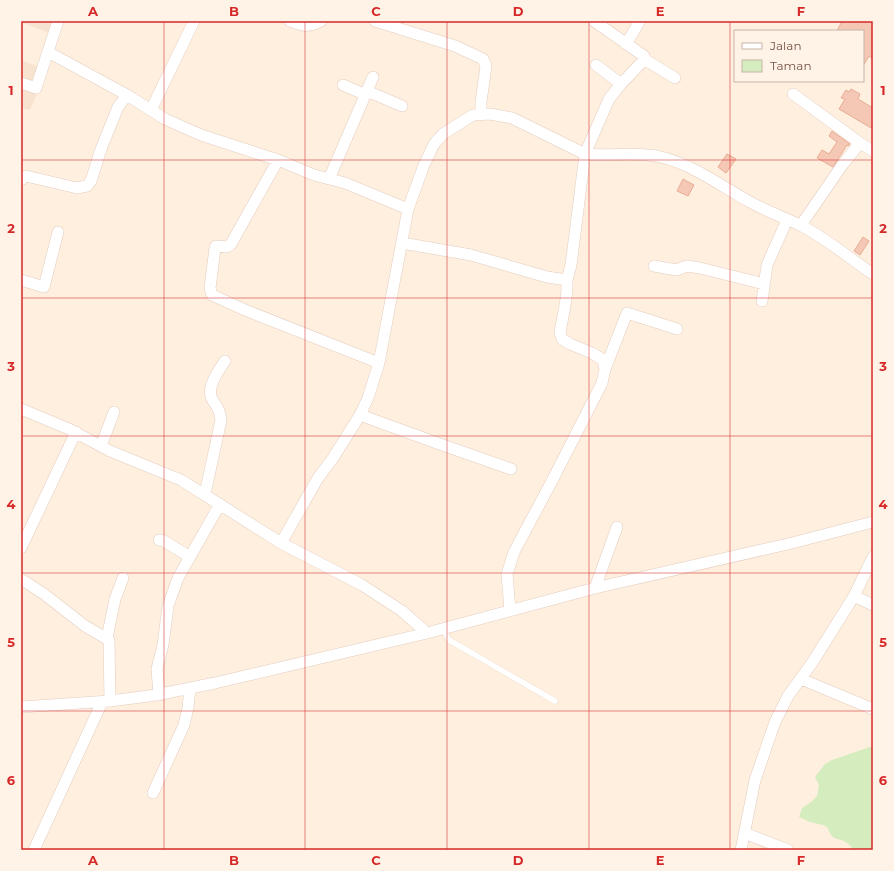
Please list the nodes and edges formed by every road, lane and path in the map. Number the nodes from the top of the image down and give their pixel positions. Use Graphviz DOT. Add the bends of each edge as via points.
graph roads {
  1 [pos="58,21"];
  2 [pos="194,21"];
  3 [pos="290,21"];
  4 [pos="321,21"];
  5 [pos="375,21"];
  6 [pos="594,21"];
  7 [pos="640,21"];
  8 [pos="626,44"];
  9 [pos="48,52"];
  10 [pos="644,59"];
  11 [pos="596,64"];
  12 [pos="374,77"];
  13 [pos="675,78"];
  14 [pos="21,82"];
  15 [pos="621,84"];
  16 [pos="343,85"];
  17 [pos="366,93"];
  18 [pos="793,94"];
  19 [pos="126,96"];
  20 [pos="402,106"];
  21 [pos="151,110"];
  22 [pos="481,114"];
  23 [pos="860,144"];
  24 [pos="873,151"];
  25 [pos="585,154"];
  26 [pos="278,160"];
  27 [pos="329,179"];
  28 [pos="21,180"];
  29 [pos="408,209"];
  30 [pos="787,220"];
  31 [pos="801,225"];
  32 [pos="58,232"];
  33 [pos="402,242"];
  34 [pos="654,266"];
  35 [pos="873,274"];
  36 [pos="21,280"];
  37 [pos="567,280"];
  38 [pos="764,284"];
  39 [pos="762,301"];
  40 [pos="677,329"];
  41 [pos="225,361"];
  42 [pos="379,363"];
  43 [pos="606,369"];
  44 [pos="21,409"];
  45 [pos="114,412"];
  46 [pos="360,415"];
  47 [pos="76,432"];
  48 [pos="100,446"];
  49 [pos="511,469"];
  50 [pos="205,494"];
  51 [pos="220,504"];
  52 [pos="873,522"];
  53 [pos="616,527"];
  54 [pos="159,540"];
  55 [pos="281,543"];
  56 [pos="21,548"];
  57 [pos="190,557"];
  58 [pos="873,557"];
  59 [pos="124,578"];
  60 [pos="21,579"];
  61 [pos="595,588"];
  62 [pos="854,596"];
  63 [pos="873,606"];
  64 [pos="510,610"];
  65 [pos="443,628"];
  66 [pos="427,633"];
  67 [pos="107,638"];
  68 [pos="801,678"];
  69 [pos="190,688"];
  70 [pos="159,695"];
  71 [pos="106,701"];
  72 [pos="555,701"];
  73 [pos="21,707"];
  74 [pos="873,709"];
  75 [pos="154,793"];
  76 [pos="744,832"];
  77 [pos="34,850"];
  78 [pos="740,850"];
  79 [pos="788,850"];
  1 -- 9 [label="street"];
  2 -- 21 [label="street"];
  3 -- 4 [label="street" via="303,26"];
  5 -- 22 [label="street" via="455,46 483,59 486,66 480,102"];
  6 -- 8 [label="street"];
  7 -- 8 [label="street"];
  8 -- 10 [label="street" via="644,56"];
  9 -- 14 [label="street" via="36,88"];
  9 -- 19 [label="street"];
  10 -- 13 [label="street"];
  10 -- 15 [label="street"];
  11 -- 15 [label="street"];
  12 -- 17 [label="street"];
  15 -- 25 [label="street" via="609,99"];
  16 -- 17 [label="street"];
  17 -- 20 [label="street"];
  17 -- 27 [label="street"];
  18 -- 23 [label="street"];
  19 -- 21 [label="street"];
  19 -- 28 [label="street" via="118,107 87,186 76,188 26,176"];
  21 -- 26 [label="street" via="201,135"];
  22 -- 25 [label="street" via="512,118"];
  22 -- 29 [label="street" via="473,115 460,123 443,134 434,144"];
  23 -- 24 [label="street"];
  23 -- 31 [label="street"];
  25 -- 30 [label="street" via="660,157 691,168 762,209"];
  25 -- 37 [label="street"];
  26 -- 27 [label="street"];
  26 -- 42 [label="street" via="231,244 215,248 210,288 212,295"];
  27 -- 29 [label="street" via="346,183"];
  29 -- 33 [label="street"];
  30 -- 31 [label="street"];
  30 -- 38 [label="street" via="767,264"];
  31 -- 35 [label="street"];
  32 -- 36 [label="street" via="44,288"];
  33 -- 37 [label="street" via="471,255 547,277"];
  33 -- 42 [label="street"];
  34 -- 38 [label="street" via="676,270 687,266 700,268"];
  37 -- 43 [label="street" via="560,336 570,344 604,360"];
  38 -- 39 [label="street"];
  40 -- 43 [label="street" via="627,313"];
  41 -- 50 [label="street" via="210,391 211,398 219,409 221,420"];
  42 -- 46 [label="street"];
  43 -- 64 [label="street" via="599,390 514,552 507,574"];
  44 -- 47 [label="street"];
  45 -- 48 [label="street"];
  46 -- 49 [label="street"];
  46 -- 55 [label="street" via="318,478"];
  47 -- 48 [label="street"];
  47 -- 56 [label="street"];
  48 -- 50 [label="street" via="181,480"];
  50 -- 51 [label="street"];
  51 -- 55 [label="street"];
  51 -- 57 [label="street"];
  52 -- 61 [label="street"];
  53 -- 61 [label="street"];
  54 -- 57 [label="street"];
  55 -- 66 [label="street" via="362,585 402,611"];
  57 -- 70 [label="street" via="178,578 168,606 157,669"];
  58 -- 62 [label="street"];
  59 -- 67 [label="street" via="115,599"];
  60 -- 67 [label="street" via="85,626"];
  61 -- 64 [label="street"];
  62 -- 63 [label="street"];
  62 -- 68 [label="street"];
  64 -- 65 [label="street"];
  65 -- 66 [label="street"];
  65 -- 72 [label="lane" via="449,640"];
  66 -- 69 [label="street"];
  67 -- 71 [label="street" via="110,642"];
  68 -- 74 [label="street"];
  68 -- 76 [label="street" via="788,696 764,753 755,780"];
  69 -- 70 [label="street"];
  69 -- 75 [label="street" via="184,725"];
  70 -- 71 [label="street"];
  71 -- 73 [label="street"];
  71 -- 77 [label="street"];
  76 -- 78 [label="street"];
  76 -- 79 [label="street"];
}
